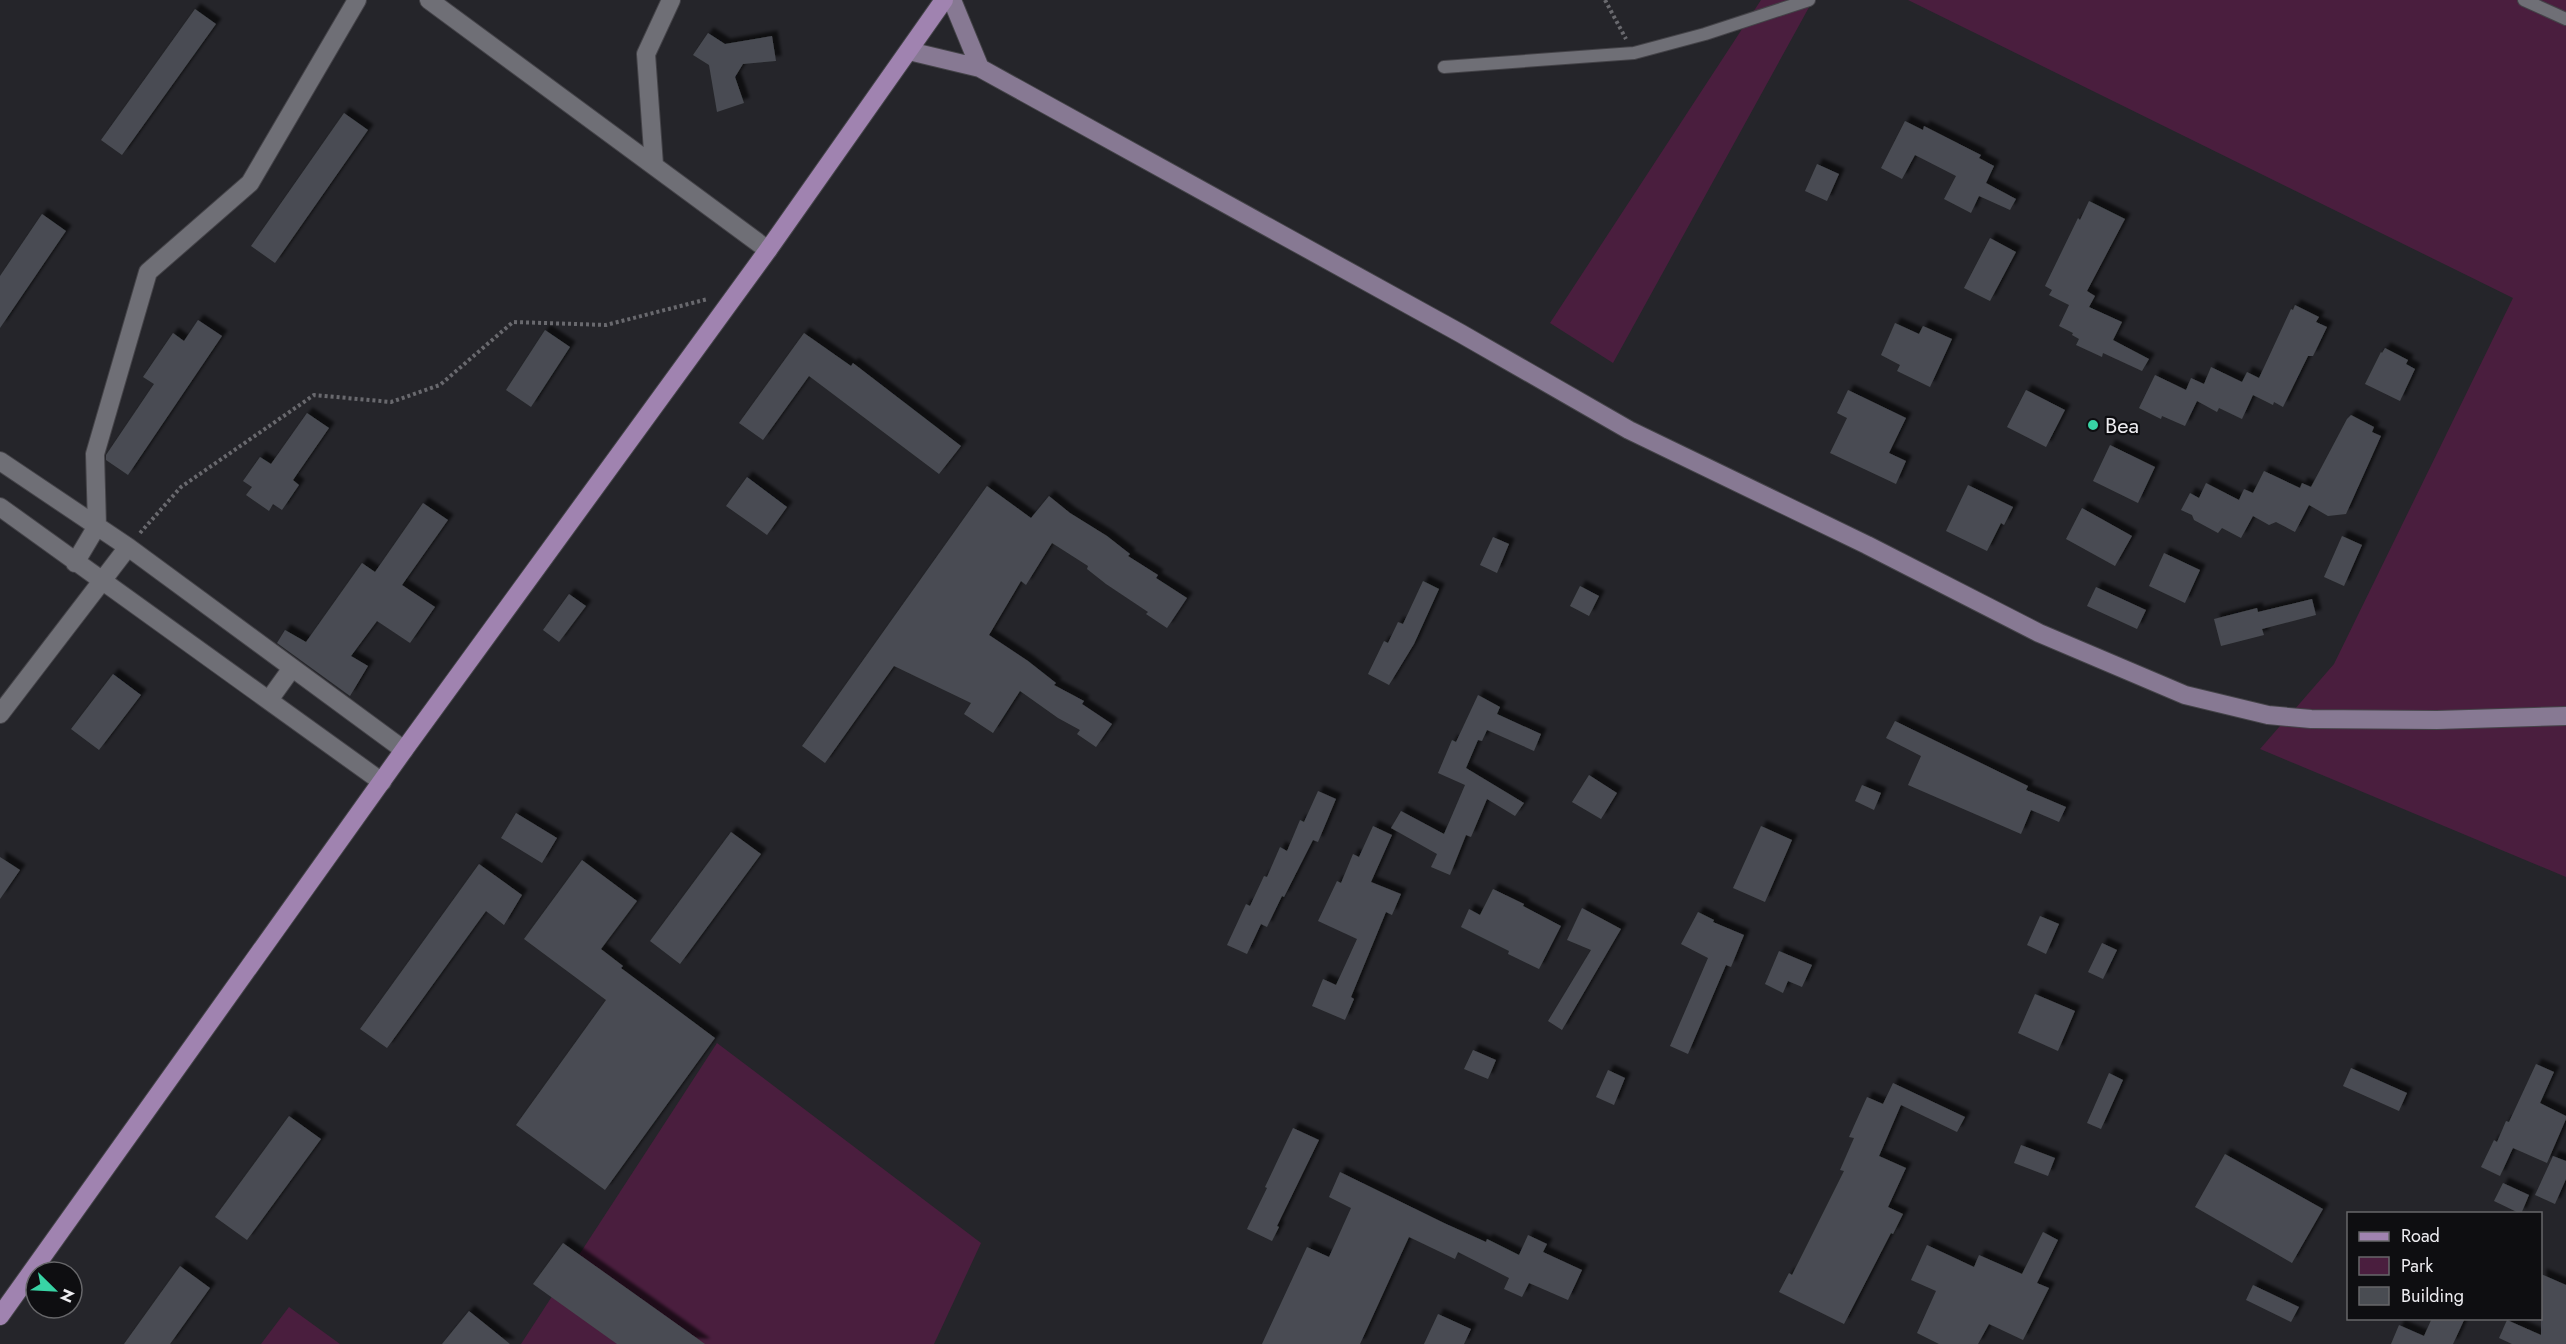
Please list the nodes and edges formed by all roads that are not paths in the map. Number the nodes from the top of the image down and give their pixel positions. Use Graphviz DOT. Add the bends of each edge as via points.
graph roads {
  1 [pos="357,0"];
  2 [pos="429,0"];
  3 [pos="671,0"];
  4 [pos="944,0"];
  5 [pos="952,0"];
  6 [pos="1809,0"];
  7 [pos="2524,0"];
  8 [pos="2566,19"];
  9 [pos="909,51"];
  10 [pos="980,68"];
  11 [pos="1444,68"];
  12 [pos="654,165"];
  13 [pos="768,250"];
  14 [pos="0,460"];
  15 [pos="0,507"];
  16 [pos="97,526"];
  17 [pos="128,547"];
  18 [pos="75,562"];
  19 [pos="100,581"];
  20 [pos="292,668"];
  21 [pos="269,700"];
  22 [pos="0,714"];
  23 [pos="2566,716"];
  24 [pos="404,750"];
  25 [pos="382,782"];
  26 [pos="0,1316"];
  1 -- 16 [label="street" via="250,183 148,272 95,454"];
  2 -- 12 [label="street"];
  3 -- 12 [label="street" via="646,54"];
  4 -- 9 [label="main road"];
  5 -- 10 [label="street"];
  6 -- 11 [label="lane" via="1634,53"];
  7 -- 8 [label="lane"];
  9 -- 10 [label="street"];
  9 -- 13 [label="main road"];
  10 -- 23 [label="street" via="1629,430 2039,633 2185,695 2268,716 2311,719"];
  12 -- 13 [label="street"];
  13 -- 24 [label="main road"];
  14 -- 16 [label="street"];
  15 -- 18 [label="street"];
  16 -- 17 [label="street"];
  16 -- 18 [label="street"];
  17 -- 19 [label="street"];
  17 -- 20 [label="street"];
  18 -- 19 [label="street"];
  19 -- 21 [label="street"];
  19 -- 22 [label="street"];
  20 -- 21 [label="street"];
  20 -- 24 [label="street"];
  21 -- 25 [label="street"];
  24 -- 25 [label="main road"];
  25 -- 26 [label="main road"];
}
